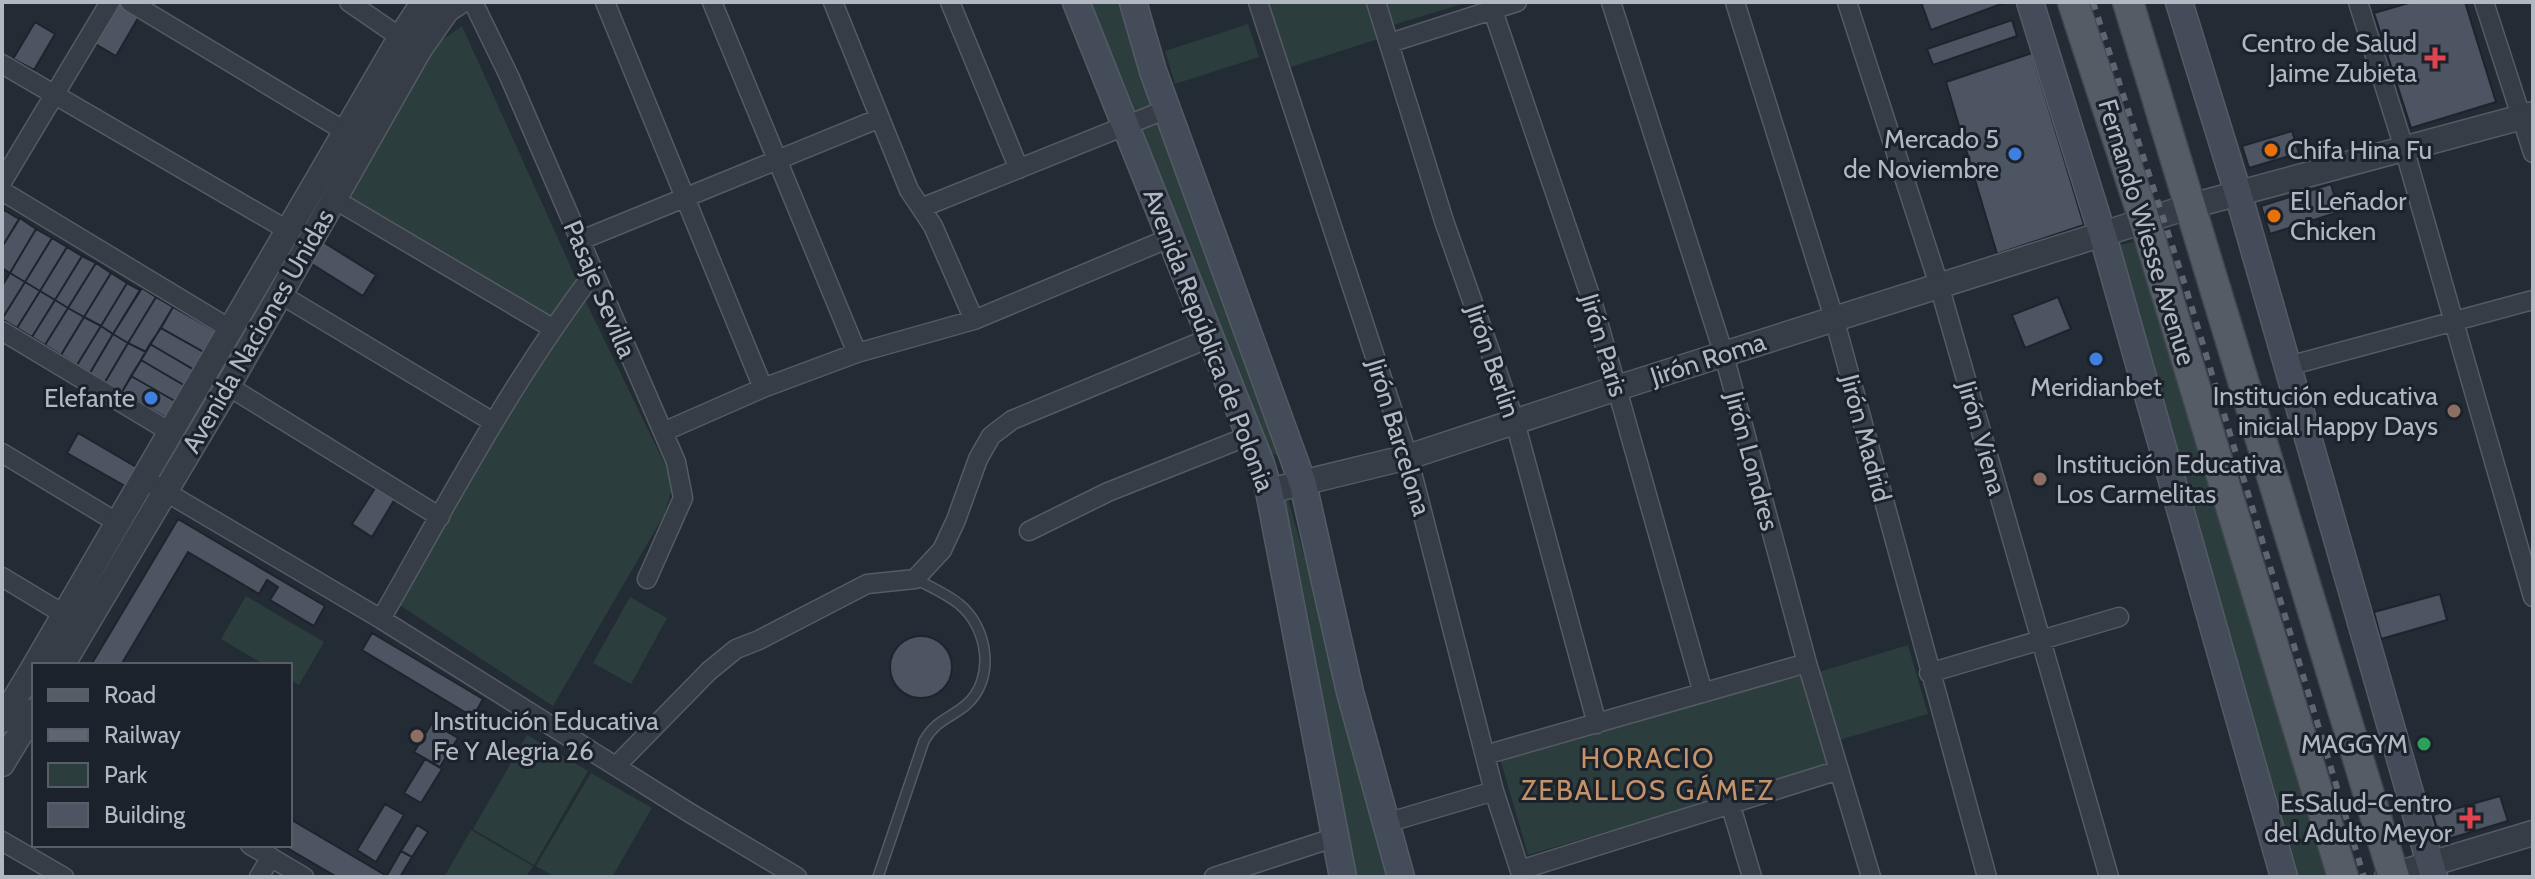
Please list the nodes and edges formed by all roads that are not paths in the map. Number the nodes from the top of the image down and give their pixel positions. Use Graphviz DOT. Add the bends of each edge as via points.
graph roads {
  1 [pos="110,2"];
  2 [pos="130,2"];
  3 [pos="349,2"];
  4 [pos="426,2"];
  5 [pos="459,2"];
  6 [pos="473,2"];
  7 [pos="605,2"];
  8 [pos="712,2"];
  9 [pos="833,2"];
  10 [pos="950,2"];
  11 [pos="1076,2"];
  12 [pos="1133,2"];
  13 [pos="1258,2"];
  14 [pos="1376,2"];
  15 [pos="1517,2"];
  16 [pos="1611,2"];
  17 [pos="1735,2"];
  18 [pos="1847,2"];
  19 [pos="2030,2"];
  20 [pos="2073,2"];
  21 [pos="2128,2"];
  22 [pos="2179,2"];
  23 [pos="2358,2"];
  24 [pos="2484,2"];
  25 [pos="1492,6"];
  26 [pos="1390,43"];
  27 [pos="410,44"];
  28 [pos="2,64"];
  29 [pos="54,94"];
  30 [pos="2527,115"];
  31 [pos="880,118"];
  32 [pos="1171,119"];
  33 [pos="346,132"];
  34 [pos="1131,136"];
  35 [pos="2404,148"];
  36 [pos="2533,153"];
  37 [pos="777,159"];
  38 [pos="1019,169"];
  39 [pos="2,182"];
  40 [pos="2,191"];
  41 [pos="2238,193"];
  42 [pos="685,197"];
  43 [pos="334,199"];
  44 [pos="2191,206"];
  45 [pos="921,208"];
  46 [pos="2145,222"];
  47 [pos="289,231"];
  48 [pos="2103,236"];
  49 [pos="1172,237"];
  50 [pos="579,241"];
  51 [pos="593,274"];
  52 [pos="1939,285"];
  53 [pos="280,294"];
  54 [pos="2533,300"];
  55 [pos="1834,318"];
  56 [pos="974,320"];
  57 [pos="2455,322"];
  58 [pos="552,328"];
  59 [pos="232,330"];
  60 [pos="2,331"];
  61 [pos="1212,337"];
  62 [pos="857,353"];
  63 [pos="1724,355"];
  64 [pos="2288,366"];
  65 [pos="228,386"];
  66 [pos="763,388"];
  67 [pos="1617,388"];
  68 [pos="493,422"];
  69 [pos="1515,422"];
  70 [pos="663,432"];
  71 [pos="172,433"];
  72 [pos="1251,435"];
  73 [pos="2,453"];
  74 [pos="1408,457"];
  75 [pos="1303,484"];
  76 [pos="155,486"];
  77 [pos="1269,491"];
  78 [pos="440,517"];
  79 [pos="118,523"];
  80 [pos="1029,531"];
  81 [pos="2,577"];
  82 [pos="647,579"];
  83 [pos="915,579"];
  84 [pos="2533,597"];
  85 [pos="65,615"];
  86 [pos="2119,617"];
  87 [pos="381,619"];
  88 [pos="2040,641"];
  89 [pos="37,663"];
  90 [pos="63,663"];
  91 [pos="1807,663"];
  92 [pos="1929,673"];
  93 [pos="32,675"];
  94 [pos="1703,693"];
  95 [pos="19,713"];
  96 [pos="1597,724"];
  97 [pos="1485,755"];
  98 [pos="2,764"];
  99 [pos="617,765"];
  100 [pos="1839,770"];
  101 [pos="1494,791"];
  102 [pos="1730,803"];
  103 [pos="1386,823"];
  104 [pos="2533,833"];
  105 [pos="1336,837"];
  106 [pos="2,841"];
  107 [pos="254,847"];
  108 [pos="271,857"];
  109 [pos="2432,870"];
  110 [pos="1521,874"];
  111 [pos="2278,875"];
  112 [pos="2391,876"];
  113 [pos="64,877"];
  114 [pos="259,877"];
  115 [pos="304,877"];
  116 [pos="797,877"];
  117 [pos="878,877"];
  118 [pos="1214,877"];
  119 [pos="1343,877"];
  120 [pos="1401,877"];
  121 [pos="1752,877"];
  122 [pos="1871,877"];
  123 [pos="1987,877"];
  124 [pos="2109,877"];
  125 [pos="2343,877"];
  1 -- 29 [label="street"];
  2 -- 33 [label="street"];
  3 -- 27 [label="street"];
  4 -- 27 [label="street, Avenida Naciones Unidas" via="419,9"];
  5 -- 27 [label="street, Avenida Naciones Unidas"];
  6 -- 50 [label="street, Pasaje Sevilla"];
  7 -- 42 [label="street"];
  8 -- 37 [label="street"];
  9 -- 31 [label="street"];
  10 -- 38 [label="street"];
  11 -- 34 [label="main road, Avenida República de Polonia"];
  12 -- 32 [label="main road, Avenida República de Polonia"];
  13 -- 74 [label="street, Jirón Barcelona"];
  14 -- 26 [label="street, Jirón Berlin"];
  15 -- 25 [label="street"];
  16 -- 63 [label="street, Jirón Londres"];
  17 -- 55 [label="street, Jirón Madrid"];
  18 -- 52 [label="street, Jirón Viena"];
  19 -- 48 [label="main road, Fernando Wiesse Avenue"];
  20 -- 46 [label="main road, Fernando Wiesse Avenue"];
  21 -- 44 [label="main road, Fernando Wiesse Avenue"];
  22 -- 41 [label="main road"];
  23 -- 35 [label="street"];
  24 -- 30 [label="street"];
  25 -- 26 [label="street"];
  25 -- 67 [label="street, Jirón Paris"];
  26 -- 69 [label="street, Jirón Berlin" via="1444,221"];
  27 -- 33 [label="street, Avenida Naciones Unidas"];
  27 -- 43 [label="street, Avenida Naciones Unidas"];
  28 -- 29 [label="street"];
  29 -- 39 [label="street"];
  29 -- 47 [label="street"];
  30 -- 35 [label="street, Jirón Roma"];
  30 -- 36 [label="street"];
  31 -- 37 [label="street"];
  31 -- 45 [label="street"];
  32 -- 34 [label="main road"];
  32 -- 75 [label="main road, Avenida República de Polonia"];
  33 -- 47 [label="street, Avenida Naciones Unidas"];
  34 -- 38 [label="street"];
  34 -- 49 [label="main road, Avenida República de Polonia"];
  35 -- 41 [label="street, Jirón Roma"];
  35 -- 57 [label="street"];
  37 -- 42 [label="street"];
  37 -- 62 [label="street"];
  38 -- 45 [label="street"];
  40 -- 59 [label="street"];
  41 -- 44 [label="street, Jirón Roma"];
  41 -- 64 [label="main road"];
  42 -- 50 [label="street"];
  42 -- 66 [label="street"];
  43 -- 53 [label="street, Avenida Naciones Unidas"];
  43 -- 58 [label="street"];
  44 -- 46 [label="street, Jirón Roma"];
  44 -- 112 [label="main road, Fernando Wiesse Avenue"];
  45 -- 56 [label="street"];
  46 -- 48 [label="street, Jirón Roma"];
  46 -- 125 [label="main road, Fernando Wiesse Avenue"];
  47 -- 59 [label="street, Avenida Naciones Unidas"];
  48 -- 52 [label="street, Jirón Roma"];
  48 -- 111 [label="main road, Fernando Wiesse Avenue"];
  49 -- 56 [label="street"];
  49 -- 61 [label="main road, Avenida República de Polonia"];
  50 -- 51 [label="street, Pasaje Sevilla"];
  51 -- 58 [label="street"];
  51 -- 70 [label="street, Pasaje Sevilla"];
  52 -- 55 [label="street, Jirón Roma"];
  52 -- 88 [label="street, Jirón Viena"];
  53 -- 65 [label="street, Avenida Naciones Unidas"];
  53 -- 68 [label="street"];
  54 -- 57 [label="street"];
  55 -- 63 [label="street, Jirón Roma"];
  55 -- 92 [label="street, Jirón Madrid"];
  56 -- 62 [label="street"];
  57 -- 64 [label="street"];
  57 -- 84 [label="street"];
  58 -- 68 [label="street"];
  59 -- 71 [label="street, Avenida Naciones Unidas"];
  60 -- 71 [label="street"];
  61 -- 72 [label="main road, Avenida República de Polonia"];
  61 -- 83 [label="street" via="1012,420 991,436 942,550"];
  62 -- 66 [label="street"];
  63 -- 67 [label="street, Jirón Roma"];
  63 -- 91 [label="street, Jirón Londres"];
  64 -- 109 [label="main road"];
  65 -- 76 [label="street, Avenida Naciones Unidas"];
  65 -- 78 [label="street"];
  66 -- 70 [label="street"];
  67 -- 69 [label="street, Jirón Roma"];
  67 -- 94 [label="street, Jirón Paris"];
  68 -- 78 [label="street"];
  69 -- 74 [label="street, Jirón Roma"];
  69 -- 96 [label="street, Jirón Berlin"];
  70 -- 82 [label="street, Pasaje Sevilla" via="683,498"];
  71 -- 76 [label="street, Avenida Naciones Unidas"];
  72 -- 77 [label="main road, Avenida República de Polonia"];
  72 -- 80 [label="street" via="1108,492"];
  73 -- 79 [label="street"];
  74 -- 75 [label="street, Jirón Roma"];
  74 -- 97 [label="street, Jirón Barcelona"];
  75 -- 77 [label="street, Jirón Roma"];
  75 -- 103 [label="main road, Avenida República de Polonia"];
  76 -- 79 [label="street, Avenida Naciones Unidas"];
  76 -- 87 [label="street"];
  76 -- 90 [label="street, Avenida Naciones Unidas"];
  77 -- 105 [label="main road, Avenida República de Polonia"];
  78 -- 87 [label="street"];
  79 -- 85 [label="street, Avenida Naciones Unidas"];
  81 -- 85 [label="street"];
  83 -- 99 [label="street" via="867,584 736,649"];
  83 -- 117 [label="lane" via="959,604 976,622 985,663 983,679 967,704 936,724 924,741"];
  85 -- 89 [label="street, Avenida Naciones Unidas"];
  86 -- 88 [label="street"];
  87 -- 99 [label="street"];
  88 -- 92 [label="street"];
  88 -- 124 [label="street, Jirón Viena"];
  91 -- 94 [label="street"];
  91 -- 100 [label="street, Jirón Londres"];
  92 -- 123 [label="street, Jirón Madrid"];
  93 -- 95 [label="street, Avenida Naciones Unidas"];
  94 -- 96 [label="street"];
  95 -- 98 [label="street, Avenida Naciones Unidas"];
  96 -- 97 [label="street"];
  97 -- 101 [label="street, Jirón Barcelona"];
  99 -- 116 [label="street"];
  100 -- 102 [label="street"];
  100 -- 122 [label="street, Jirón Londres"];
  101 -- 103 [label="street"];
  101 -- 110 [label="street, Jirón Barcelona"];
  102 -- 110 [label="street"];
  102 -- 121 [label="street"];
  103 -- 120 [label="main road, Avenida República de Polonia"];
  104 -- 109 [label="street"];
  105 -- 118 [label="street"];
  105 -- 119 [label="main road, Avenida República de Polonia"];
  106 -- 113 [label="street"];
  107 -- 108 [label="street"];
  108 -- 114 [label="street"];
  108 -- 115 [label="street"];
  109 -- 112 [label="street"];
}
